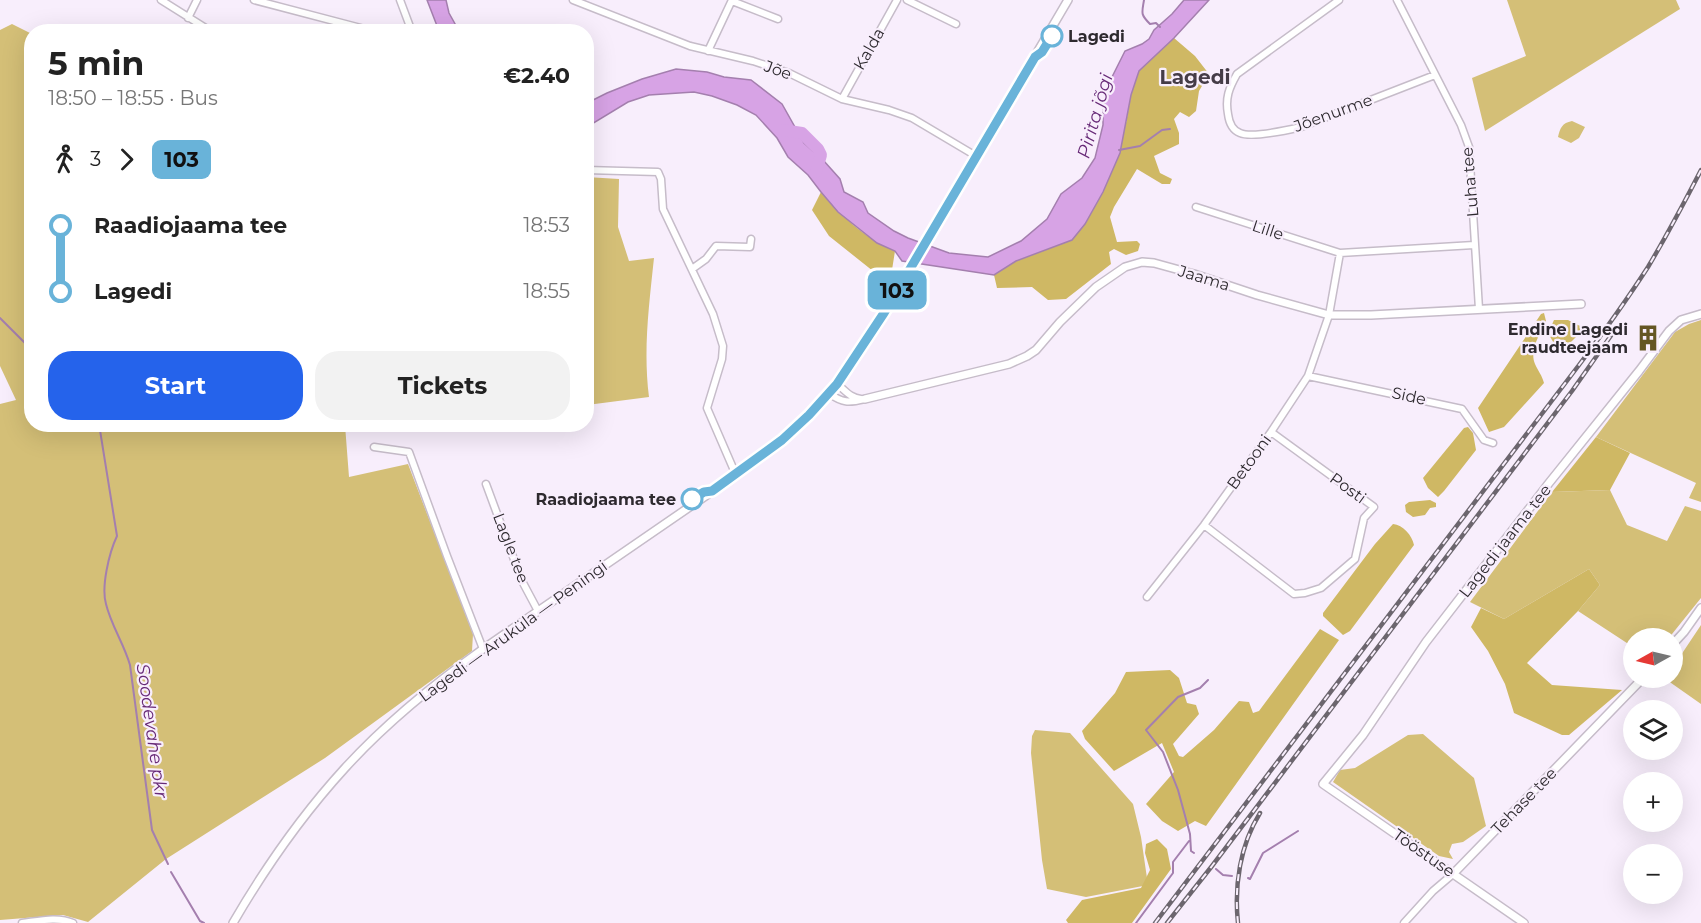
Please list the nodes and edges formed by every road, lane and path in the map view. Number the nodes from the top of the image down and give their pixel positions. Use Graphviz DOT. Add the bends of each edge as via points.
graph roads {
  1 [pos="162,0"];
  2 [pos="197,0"];
  3 [pos="254,0"];
  4 [pos="400,0"];
  5 [pos="573,0"];
  6 [pos="732,0"];
  7 [pos="897,0"];
  8 [pos="908,0"];
  9 [pos="1068,0"];
  10 [pos="1339,0"];
  11 [pos="1397,0"];
  12 [pos="586,2"];
  13 [pos="188,18"];
  14 [pos="778,20"];
  15 [pos="198,24"];
  16 [pos="346,24"];
  17 [pos="409,24"];
  18 [pos="956,24"];
  19 [pos="708,51"];
  20 [pos="1435,75"];
  21 [pos="842,99"];
  22 [pos="976,156"];
  23 [pos="594,170"];
  24 [pos="1196,207"];
  25 [pos="751,239"];
  26 [pos="1474,245"];
  27 [pos="1340,253"];
  28 [pos="692,269"];
  29 [pos="1581,304"];
  30 [pos="1479,309"];
  31 [pos="1701,314"];
  32 [pos="1329,315"];
  33 [pos="1308,376"];
  34 [pos="837,384"];
  35 [pos="828,393"];
  36 [pos="865,399"];
  37 [pos="1271,432"];
  38 [pos="1493,443"];
  39 [pos="374,447"];
  40 [pos="736,475"];
  41 [pos="486,484"];
  42 [pos="1204,525"];
  43 [pos="1147,597"];
  44 [pos="1701,608"];
  45 [pos="538,611"];
  46 [pos="1683,633"];
  47 [pos="483,649"];
  48 [pos="1633,688"];
  49 [pos="1323,784"];
  50 [pos="1453,873"];
  51 [pos="22,923"];
  52 [pos="73,923"];
  53 [pos="233,923"];
  54 [pos="1404,923"];
  55 [pos="1524,923"];
  1 -- 13 [label="street"];
  2 -- 13 [label="street"];
  3 -- 16 [label="street"];
  4 -- 17 [label="street"];
  5 -- 12 [label="street, Jõe"];
  6 -- 14 [label="street"];
  6 -- 19 [label="street"];
  7 -- 21 [label="street, Kalda"];
  8 -- 18 [label="street"];
  9 -- 22 [label="street, Lagedi — Aruküla — Peningi"];
  10 -- 20 [label="street, Jõenurme" via="1237,74 1227,98 1233,129 1248,134 1301,127"];
  11 -- 20 [label="street, Luha tee"];
  12 -- 19 [label="street, Jõe"];
  13 -- 15 [label="street"];
  19 -- 21 [label="street, Jõe" via="789,73"];
  20 -- 26 [label="street, Luha tee" via="1468,147"];
  21 -- 22 [label="street, Jõe" via="912,118"];
  22 -- 34 [label="street, Lagedi — Aruküla — Peningi" via="873,331"];
  23 -- 28 [label="street" via="658,172 663,209"];
  24 -- 27 [label="street, Lille"];
  25 -- 28 [label="street" via="750,247 716,246"];
  26 -- 27 [label="street, Lille"];
  26 -- 30 [label="street, Luha tee"];
  27 -- 32 [label="street"];
  28 -- 40 [label="street" via="723,346 707,408"];
  29 -- 30 [label="street, Jaama"];
  30 -- 32 [label="street, Jaama"];
  31 -- 49 [label="street, Lagedi jaama tee" via="1681,320 1669,331 1433,634 1363,735"];
  32 -- 33 [label="street, Betooni"];
  32 -- 36 [label="street, Jaama" via="1142,262 1125,267 1096,287 1027,356 1009,364"];
  33 -- 37 [label="street, Betooni"];
  33 -- 38 [label="street, Side" via="1462,409 1484,440"];
  34 -- 35 [label="street, Lagedi — Aruküla — Peningi"];
  34 -- 36 [label="street" via="855,398"];
  35 -- 36 [label="street, Jaama" via="840,401"];
  35 -- 40 [label="street, Lagedi — Aruküla — Peningi" via="782,440"];
  37 -- 42 [label="street, Betooni"];
  37 -- 42 [label="street, Posti" via="1374,507 1364,518 1355,558 1321,588 1294,594"];
  39 -- 47 [label="street" via="409,452"];
  40 -- 45 [label="street, Lagedi — Aruküla — Peningi"];
  41 -- 45 [label="street, Lagle tee" via="522,581"];
  42 -- 43 [label="street, Betooni"];
  44 -- 46 [label="street"];
  45 -- 47 [label="street, Lagedi — Aruküla — Peningi"];
  47 -- 53 [label="street, Lagedi — Aruküla — Peningi" via="393,720 345,768 268,866"];
  48 -- 50 [label="street, Tehase tee"];
  49 -- 50 [label="street, Tööstuse"];
  50 -- 54 [label="street, Tehase tee"];
  50 -- 55 [label="street, Tööstuse"];
  51 -- 52 [label="street"];
}
